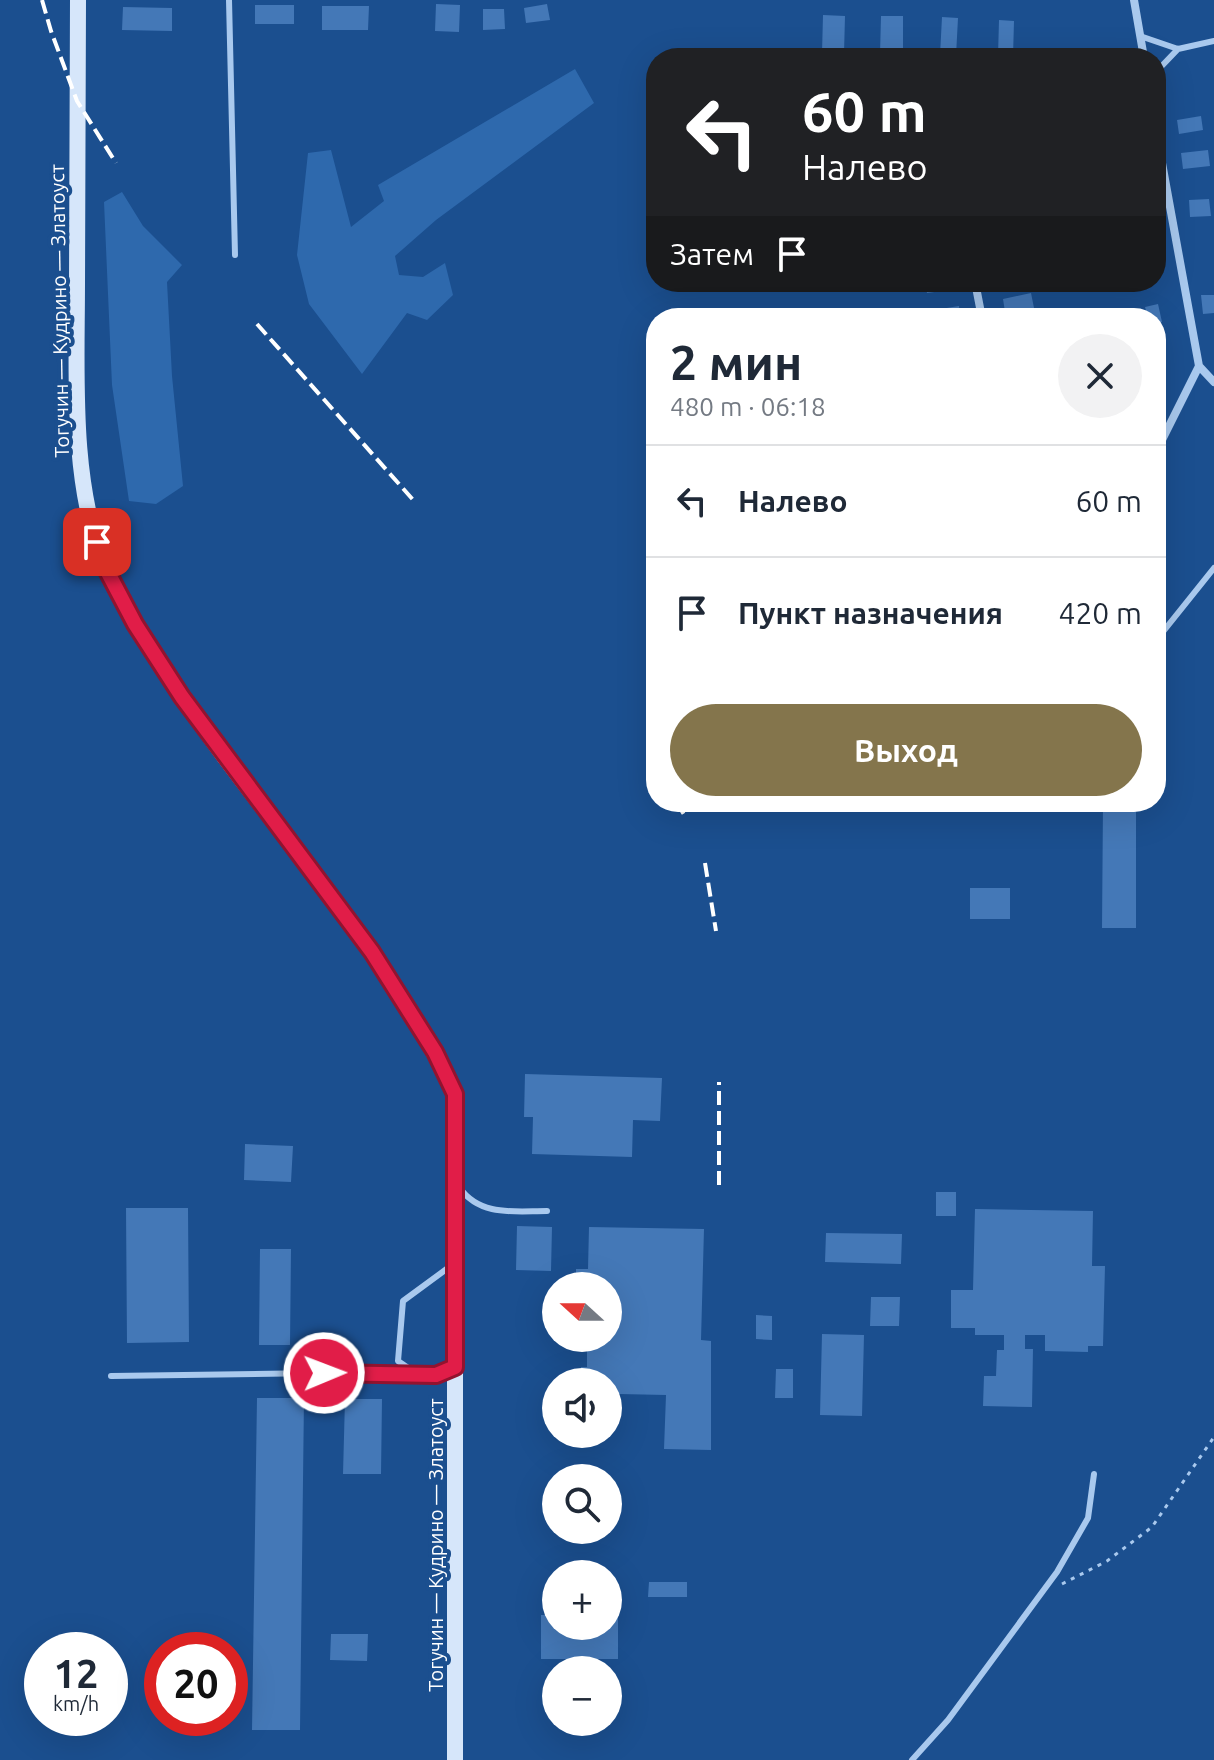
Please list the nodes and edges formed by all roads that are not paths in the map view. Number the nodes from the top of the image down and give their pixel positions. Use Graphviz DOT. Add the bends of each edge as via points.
graph roads {
  1 [pos="78,0"];
  2 [pos="229,0"];
  3 [pos="1134,0"];
  4 [pos="1140,36"];
  5 [pos="1214,41"];
  6 [pos="1142,48"];
  7 [pos="1178,49"];
  8 [pos="1166,62"];
  9 [pos="1166,185"];
  10 [pos="235,255"];
  11 [pos="1199,366"];
  12 [pos="1214,382"];
  13 [pos="1166,432"];
  14 [pos="1214,568"];
  15 [pos="1166,628"];
  16 [pos="455,1180"];
  17 [pos="547,1211"];
  18 [pos="455,1263"];
  19 [pos="455,1367"];
  20 [pos="418,1373"];
  21 [pos="111,1376"];
  22 [pos="1094,1474"];
  23 [pos="455,1760"];
  24 [pos="912,1760"];
  1 -- 16 [label="street, Тогучин — Кудрино — Златоуст" via="80,463 104,565 198,722 372,952 435,1052 455,1094"];
  2 -- 10 [label="lane"];
  3 -- 4 [label="street"];
  4 -- 6 [label="street"];
  4 -- 7 [label="lane"];
  5 -- 7 [label="lane"];
  7 -- 8 [label="lane"];
  9 -- 11 [label="street"];
  11 -- 12 [label="street"];
  11 -- 13 [label="street"];
  14 -- 15 [label="lane"];
  16 -- 17 [label="lane" via="488,1210"];
  16 -- 18 [label="street, Тогучин — Кудрино — Златоуст"];
  18 -- 19 [label="street, Тогучин — Кудрино — Златоуст"];
  18 -- 20 [label="lane" via="403,1301 398,1361"];
  19 -- 20 [label="lane" via="436,1375"];
  19 -- 23 [label="street, Тогучин — Кудрино — Златоуст"];
  20 -- 21 [label="lane"];
  22 -- 24 [label="lane" via="1088,1518 1057,1572 948,1720"];
}
